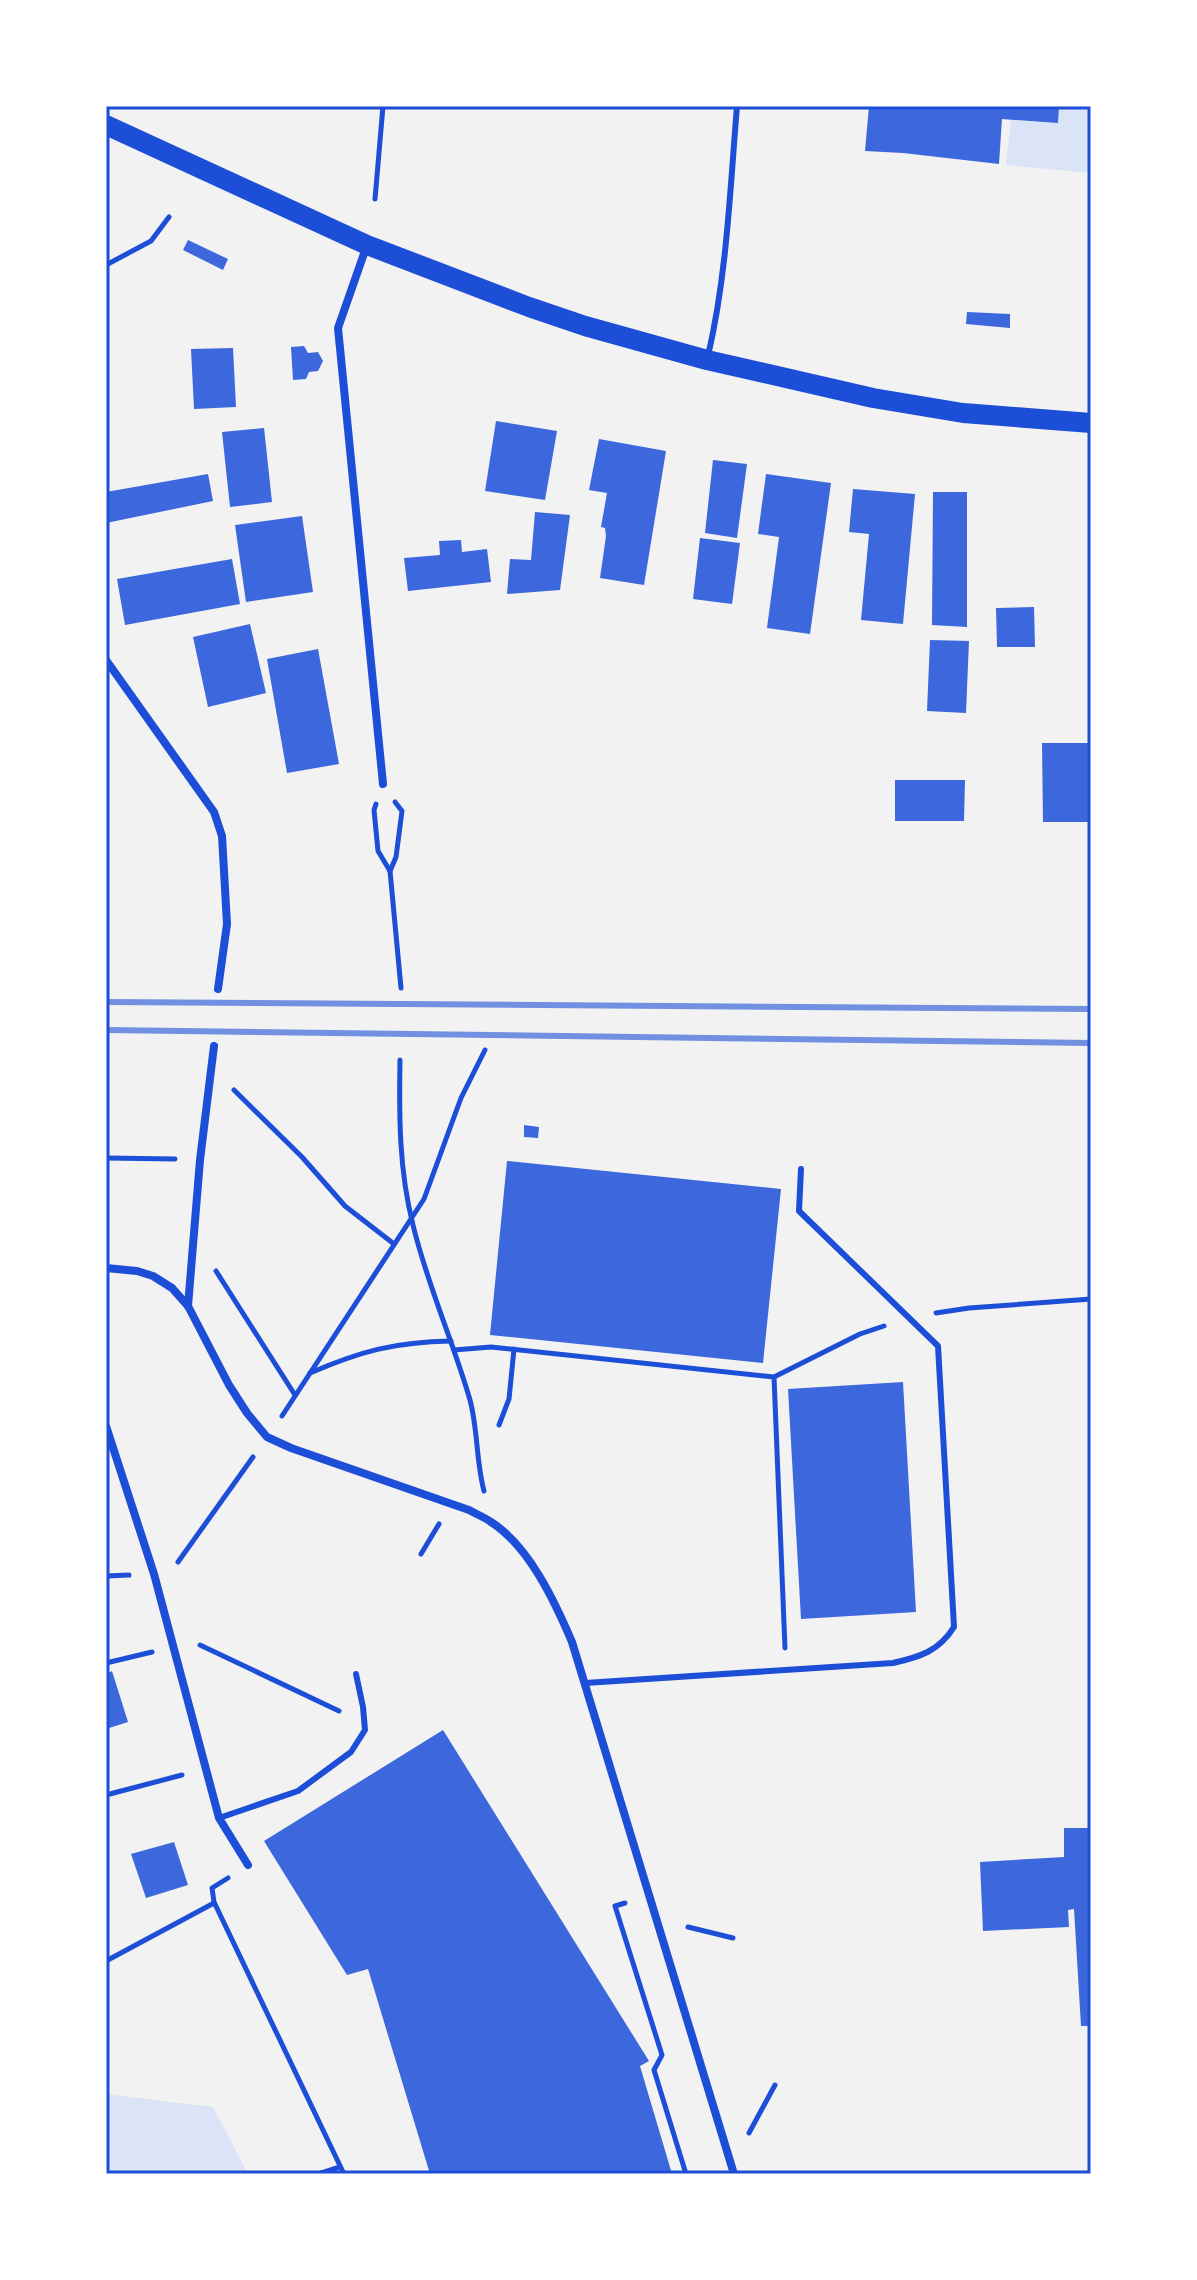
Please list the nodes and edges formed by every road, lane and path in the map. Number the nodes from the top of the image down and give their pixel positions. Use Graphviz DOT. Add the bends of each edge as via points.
graph roads {
  1 [pos="383,106"];
  2 [pos="737,106"];
  3 [pos="106,125"];
  4 [pos="375,199"];
  5 [pos="169,217"];
  6 [pos="367,245"];
  7 [pos="106,265"];
  8 [pos="707,360"];
  9 [pos="1091,423"];
  10 [pos="106,660"];
  11 [pos="383,784"];
  12 [pos="390,871"];
  13 [pos="401,988"];
  14 [pos="218,989"];
  15 [pos="214,1046"];
  16 [pos="485,1050"];
  17 [pos="400,1060"];
  18 [pos="211,1070"];
  19 [pos="106,1158"];
  20 [pos="200,1160"];
  21 [pos="801,1169"];
  22 [pos="411,1218"];
  23 [pos="194,1237"];
  24 [pos="394,1244"];
  25 [pos="106,1268"];
  26 [pos="1091,1299"];
  27 [pos="188,1306"];
  28 [pos="936,1313"];
  29 [pos="860,1334"];
  30 [pos="451,1341"];
  31 [pos="514,1349"];
  32 [pos="454,1350"];
  33 [pos="309,1373"];
  34 [pos="774,1377"];
  35 [pos="295,1395"];
  36 [pos="499,1425"];
  37 [pos="106,1426"];
  38 [pos="267,1437"];
  39 [pos="494,1523"];
  40 [pos="158,1589"];
  41 [pos="174,1647"];
  42 [pos="106,1663"];
  43 [pos="786,1670"];
  44 [pos="356,1674"];
  45 [pos="585,1683"];
  46 [pos="340,1711"];
  47 [pos="206,1769"];
  48 [pos="106,1795"];
  49 [pos="219,1818"];
  50 [pos="248,1865"];
  51 [pos="650,1895"];
  52 [pos="688,1927"];
  53 [pos="733,1938"];
  54 [pos="106,1961"];
  55 [pos="775,2085"];
  56 [pos="749,2133"];
  57 [pos="340,2167"];
  58 [pos="318,2174"];
  59 [pos="344,2174"];
  60 [pos="686,2174"];
  61 [pos="734,2174"];
  1 -- 4 [label="path"];
  2 -- 8 [label="lane" via="723,276"];
  3 -- 6 [label="main road"];
  5 -- 7 [label="path" via="151,241"];
  6 -- 8 [label="main road" via="543,312"];
  6 -- 11 [label="street" via="338,328"];
  8 -- 9 [label="main road" via="963,413"];
  10 -- 14 [label="street" via="214,812 222,836 227,924"];
  11 -- 12 [label="path" via="374,810 378,851"];
  11 -- 12 [label="path" via="402,811"];
  12 -- 13 [label="path"];
  15 -- 18 [label="street"];
  16 -- 22 [label="path" via="461,1098 424,1199"];
  17 -- 22 [label="path" via="398,1130"];
  18 -- 20 [label="street"];
  18 -- 24 [label="path" via="345,1206"];
  19 -- 20 [label="path"];
  20 -- 23 [label="street"];
  21 -- 43 [label="lane" via="799,1211 938,1346 954,1627 936,1649 907,1660"];
  22 -- 24 [label="path"];
  22 -- 30 [label="path"];
  23 -- 27 [label="street"];
  23 -- 35 [label="path"];
  24 -- 33 [label="path"];
  25 -- 27 [label="street" via="153,1276"];
  26 -- 28 [label="path"];
  27 -- 38 [label="street" via="229,1385"];
  29 -- 34 [label="path"];
  30 -- 32 [label="path"];
  30 -- 33 [label="path" via="384,1347"];
  31 -- 32 [label="path"];
  31 -- 34 [label="path"];
  31 -- 36 [label="path" via="509,1399"];
  32 -- 39 [label="path" via="471,1404 479,1471"];
  33 -- 35 [label="path"];
  34 -- 43 [label="path"];
  35 -- 38 [label="path"];
  37 -- 40 [label="street"];
  38 -- 39 [label="street"];
  38 -- 40 [label="path"];
  39 -- 45 [label="street" via="525,1554 554,1600"];
  40 -- 41 [label="street"];
  41 -- 42 [label="path"];
  41 -- 46 [label="path" via="191,1642"];
  41 -- 47 [label="street"];
  43 -- 45 [label="lane"];
  44 -- 49 [label="lane" via="365,1730 351,1752 298,1791"];
  45 -- 51 [label="street"];
  47 -- 48 [label="path"];
  47 -- 49 [label="street"];
  49 -- 50 [label="street"];
  51 -- 60 [label="path" via="615,1906 662,2055 654,2070"];
  51 -- 61 [label="street"];
  52 -- 53 [label="path"];
  54 -- 57 [label="path" via="214,1902"];
  55 -- 56 [label="path"];
  57 -- 58 [label="path"];
  57 -- 59 [label="path"];
}
